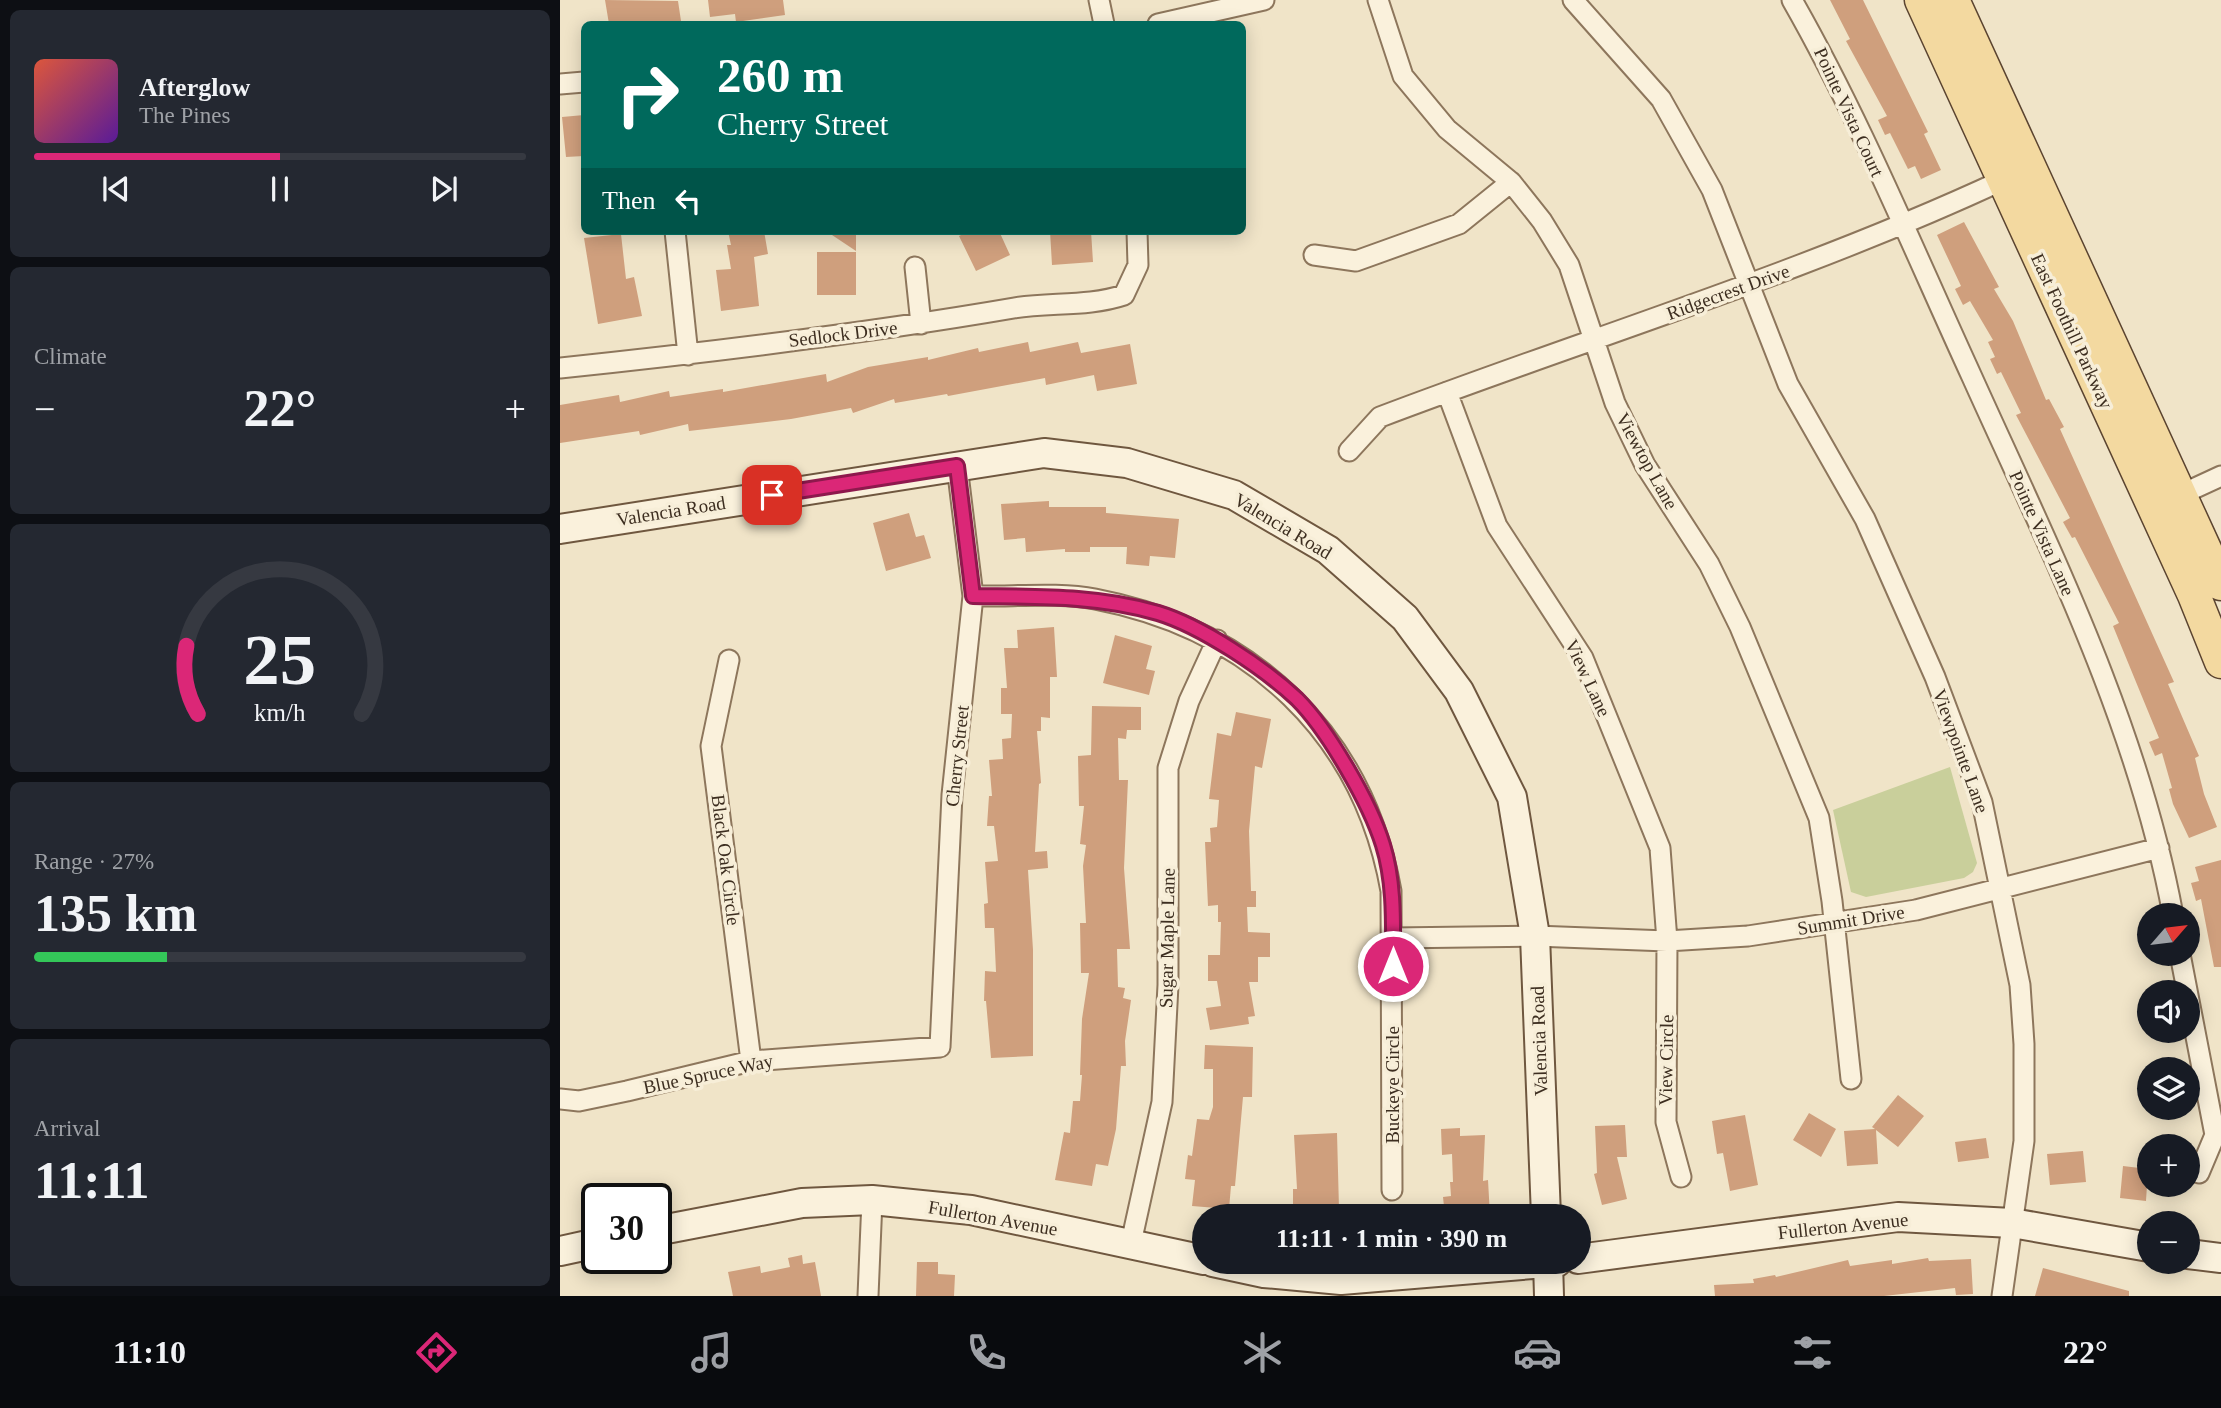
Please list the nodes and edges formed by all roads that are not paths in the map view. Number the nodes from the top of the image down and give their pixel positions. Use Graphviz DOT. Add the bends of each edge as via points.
graph roads {
  1 [pos="1099,0"];
  2 [pos="1264,0"];
  3 [pos="1378,0"];
  4 [pos="1573,0"];
  5 [pos="1792,0"];
  6 [pos="1921,0"];
  7 [pos="1953,0"];
  8 [pos="1103,21"];
  9 [pos="1171,21"];
  10 [pos="581,82"];
  11 [pos="560,84"];
  12 [pos="2003,180"];
  13 [pos="1511,182"];
  14 [pos="1903,226"];
  15 [pos="675,235"];
  16 [pos="1137,235"];
  17 [pos="1314,255"];
  18 [pos="915,267"];
  19 [pos="1749,285"];
  20 [pos="921,324"];
  21 [pos="1596,340"];
  22 [pos="688,355"];
  23 [pos="560,368"];
  24 [pos="1447,392"];
  25 [pos="1349,451"];
  26 [pos="957,466"];
  27 [pos="2221,476"];
  28 [pos="2180,495"];
  29 [pos="560,529"];
  30 [pos="2221,584"];
  31 [pos="973,596"];
  32 [pos="1217,640"];
  33 [pos="729,660"];
  34 [pos="2221,662"];
  35 [pos="2159,848"];
  36 [pos="2001,890"];
  37 [pos="2170,903"];
  38 [pos="1834,924"];
  39 [pos="1535,936"];
  40 [pos="1393,938"];
  41 [pos="1667,941"];
  42 [pos="2182,966"];
  43 [pos="940,1047"];
  44 [pos="751,1061"];
  45 [pos="1852,1079"];
  46 [pos="560,1099"];
  47 [pos="2200,1170"];
  48 [pos="1681,1177"];
  49 [pos="1392,1190"];
  50 [pos="872,1200"];
  51 [pos="1546,1204"];
  52 [pos="2012,1223"];
  53 [pos="672,1228"];
  54 [pos="1131,1243"];
  55 [pos="2137,1245"];
  56 [pos="581,1246"];
  57 [pos="560,1251"];
  58 [pos="2200,1255"];
  59 [pos="1192,1257"];
  60 [pos="1591,1257"];
  61 [pos="2221,1258"];
  62 [pos="1275,1274"];
  63 [pos="1411,1274"];
  64 [pos="1550,1274"];
  65 [pos="868,1296"];
  66 [pos="1549,1296"];
  67 [pos="2002,1296"];
  1 -- 8 [label="street"];
  2 -- 9 [label="street"];
  3 -- 13 [label="street, Viewtop Lane" via="1403,76 1447,129"];
  4 -- 19 [label="street, Viewpointe Lane" via="1661,99 1712,190"];
  5 -- 14 [label="street, Pointe Vista Court" via="1819,47"];
  6 -- 12 [label="main road, East Foothill Parkway"];
  7 -- 28 [label="main road, East Foothill Parkway"];
  10 -- 11 [label="street"];
  12 -- 14 [label="street, Ridgecrest Drive"];
  12 -- 34 [label="main road, East Foothill Parkway"];
  13 -- 17 [label="street" via="1459,224 1356,261"];
  13 -- 21 [label="street, Viewtop Lane" via="1569,265"];
  14 -- 19 [label="street, Ridgecrest Drive"];
  14 -- 35 [label="street, Pointe Vista Lane" via="2108,687"];
  15 -- 22 [label="street"];
  16 -- 20 [label="street, Sedlock Drive" via="1138,265 1124,295 1101,303 1021,307"];
  18 -- 20 [label="street"];
  19 -- 21 [label="street, Ridgecrest Drive"];
  19 -- 36 [label="street, Viewpointe Lane" via="1788,383 1865,519 1935,677 1982,802"];
  20 -- 22 [label="street, Sedlock Drive"];
  21 -- 24 [label="street, Ridgecrest Drive"];
  21 -- 38 [label="street, Viewtop Lane" via="1615,403 1645,465 1709,564 1740,627 1819,818"];
  22 -- 23 [label="street, Sedlock Drive"];
  24 -- 25 [label="street, Ridgecrest Drive" via="1380,418"];
  24 -- 41 [label="street, View Lane" via="1497,526 1583,658 1660,848"];
  26 -- 29 [label="street, Valencia Road"];
  26 -- 31 [label="street, Cherry Street"];
  26 -- 39 [label="street, Valencia Road" via="1044,453 1127,463 1234,495 1328,550 1405,618 1459,691 1512,797"];
  27 -- 28 [label="street"];
  28 -- 30 [label="main road, East Foothill Parkway"];
  31 -- 32 [label="street, Buckeye Circle" via="1092,598 1160,614"];
  31 -- 43 [label="street, Cherry Street" via="952,795"];
  32 -- 40 [label="street, Buckeye Circle" via="1297,700 1348,768 1383,845"];
  32 -- 54 [label="street, Sugar Maple Lane" via="1189,701 1168,768 1168,985 1162,1102"];
  33 -- 44 [label="street, Black Oak Circle" via="711,746"];
  35 -- 36 [label="street, Summit Drive"];
  35 -- 37 [label="street, Pointe Vista Lane"];
  36 -- 38 [label="street, Summit Drive"];
  36 -- 52 [label="street, Viewpointe Lane" via="2020,985 2024,1044 2024,1140"];
  38 -- 41 [label="street, Summit Drive"];
  38 -- 45 [label="street, Viewtop Lane"];
  39 -- 40 [label="street, Summit Drive"];
  39 -- 41 [label="street, Summit Drive"];
  39 -- 51 [label="street, Valencia Road"];
  40 -- 49 [label="street, Buckeye Circle"];
  41 -- 48 [label="street, View Circle" via="1666,1122"];
  42 -- 47 [label="street" via="2214,1135"];
  43 -- 44 [label="street, Blue Spruce Way"];
  44 -- 46 [label="street, Blue Spruce Way" via="579,1101"];
  50 -- 53 [label="street, Fullerton Avenue" via="802,1203"];
  50 -- 54 [label="street, Fullerton Avenue" via="971,1210"];
  50 -- 65 [label="street"];
  52 -- 55 [label="street, Fullerton Avenue"];
  52 -- 60 [label="street, Fullerton Avenue" via="1898,1217"];
  52 -- 67 [label="street, Viewpointe Lane"];
  54 -- 59 [label="street, Fullerton Avenue"];
  56 -- 57 [label="street"];
  58 -- 61 [label="street"];
  62 -- 63 [label="street" via="1341,1280"];
  64 -- 66 [label="street"];
}
